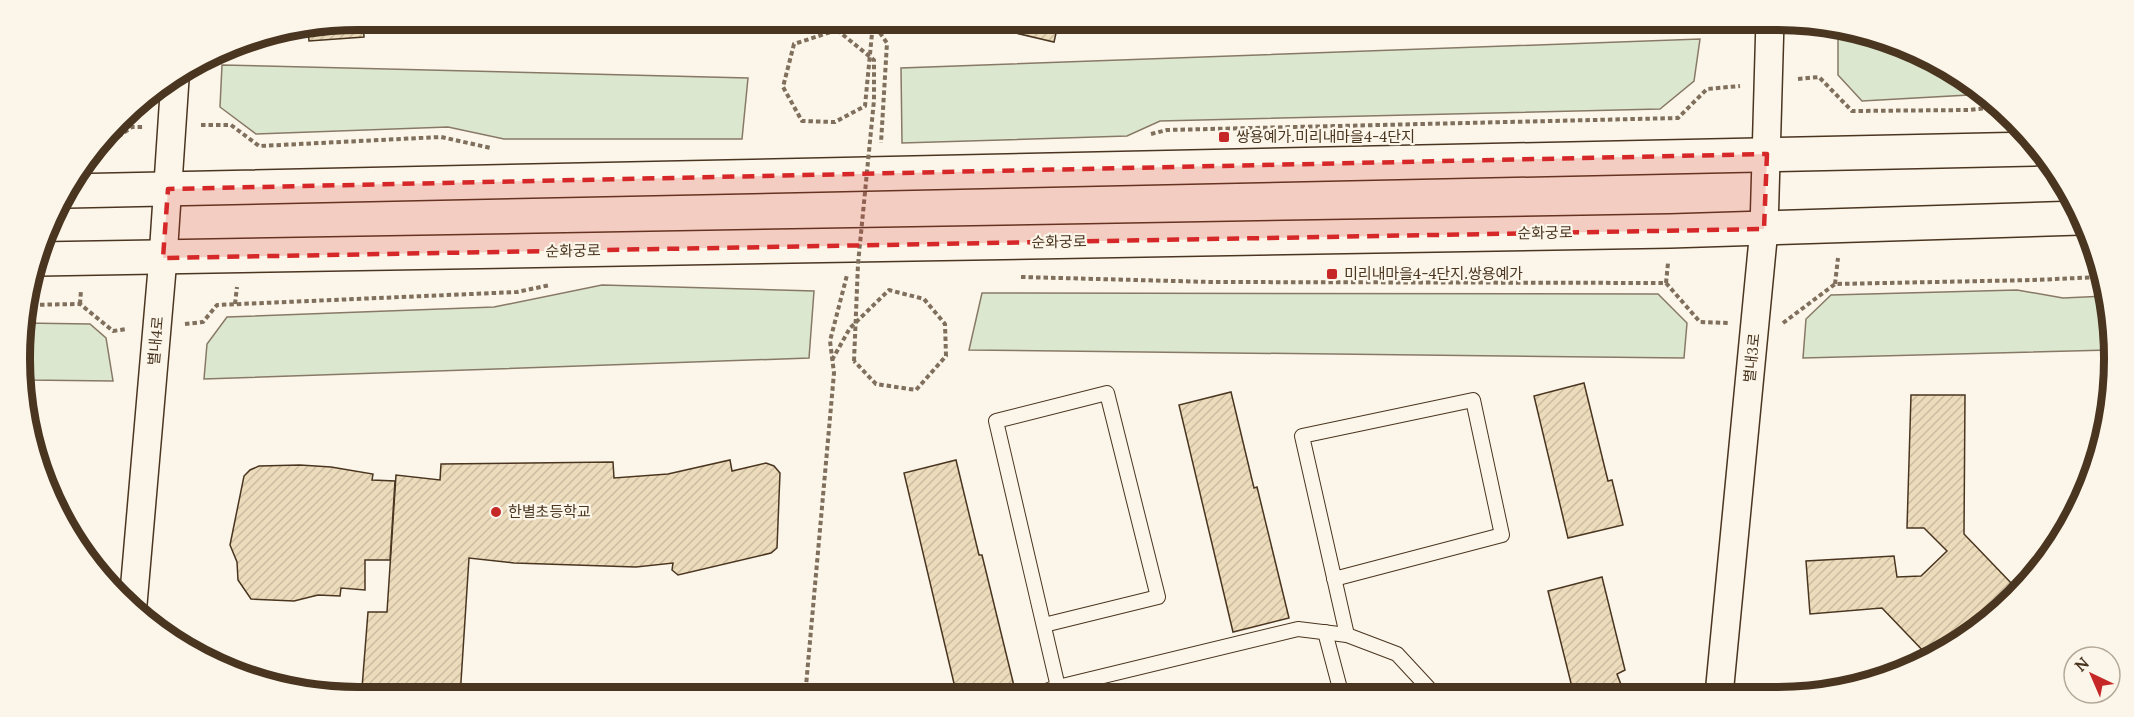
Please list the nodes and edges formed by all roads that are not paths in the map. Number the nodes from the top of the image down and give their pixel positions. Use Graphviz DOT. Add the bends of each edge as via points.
graph roads {
  1 [pos="1770,30"];
  2 [pos="175,86"];
  3 [pos="2028,149"];
  4 [pos="1767,154"];
  5 [pos="168,189"];
  6 [pos="76,191"];
  7 [pos="2072,218"];
  8 [pos="1764,229"];
  9 [pos="163,258"];
  10 [pos="45,259"];
  11 [pos="1334,579"];
  12 [pos="134,598"];
  13 [pos="1044,625"];
  14 [pos="1325,632"];
  15 [pos="1347,635"];
  16 [pos="1058,687"];
  17 [pos="1340,687"];
  18 [pos="1428,687"];
  19 [pos="1720,687"];
  1 -- 4 [label="street, 별내3로"];
  2 -- 5 [label="street, 별내4로"];
  3 -- 4 [label="street"];
  4 -- 5 [label="street"];
  4 -- 8 [label="street, 별내3로"];
  5 -- 6 [label="street"];
  5 -- 9 [label="street, 별내4로"];
  7 -- 8 [label="street, 순화궁로"];
  8 -- 9 [label="street, 순화궁로"];
  8 -- 19 [label="street, 별내3로"];
  9 -- 10 [label="street, 순화궁로"];
  9 -- 12 [label="street, 별내4로"];
  11 -- 11 [label="lane" via="1302,436 1473,400 1502,536"];
  11 -- 15 [label="lane"];
  13 -- 13 [label="lane" via="996,421 1107,393 1158,597"];
  13 -- 16 [label="lane"];
  14 -- 15 [label="lane"];
  14 -- 16 [label="lane" via="1298,629"];
  14 -- 17 [label="lane"];
  15 -- 18 [label="lane" via="1397,654"];
}
